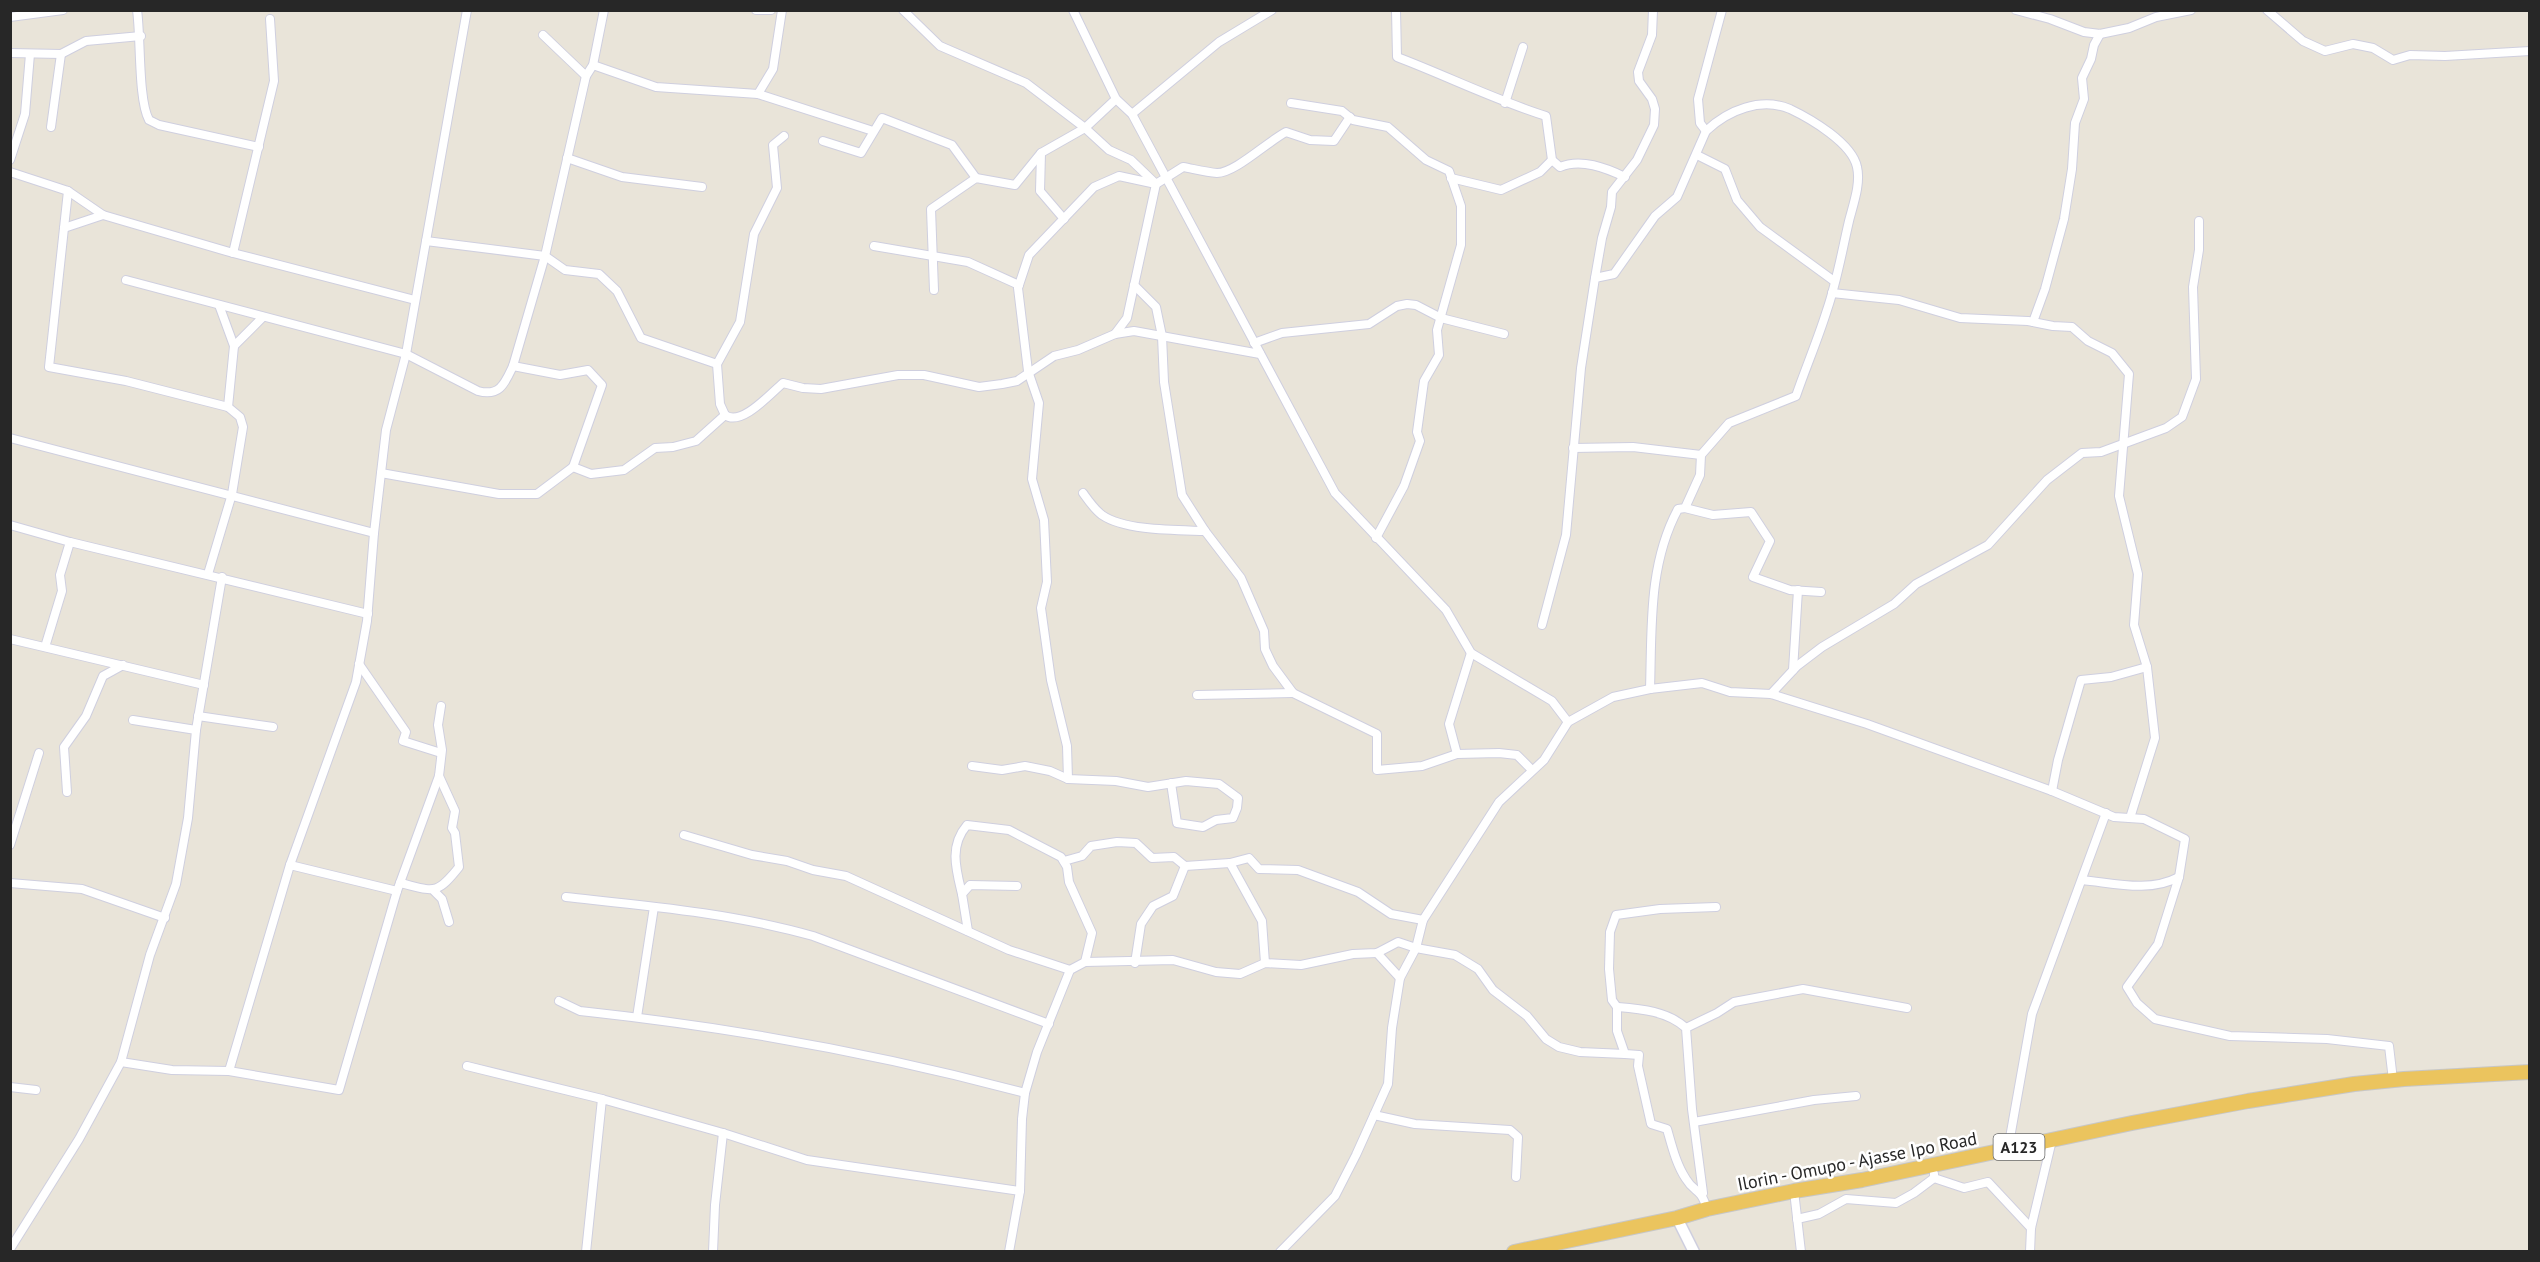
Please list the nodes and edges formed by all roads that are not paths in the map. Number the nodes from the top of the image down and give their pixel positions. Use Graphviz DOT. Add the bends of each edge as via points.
graph roads {
  1 [pos="63,10"];
  2 [pos="137,10"];
  3 [pos="467,10"];
  4 [pos="604,10"];
  5 [pos="756,10"];
  6 [pos="771,10"];
  7 [pos="782,10"];
  8 [pos="903,10"];
  9 [pos="1073,10"];
  10 [pos="1272,10"];
  11 [pos="1396,10"];
  12 [pos="1653,10"];
  13 [pos="1722,10"];
  14 [pos="2016,10"];
  15 [pos="2191,10"];
  16 [pos="2267,10"];
  17 [pos="10,17"];
  18 [pos="270,19"];
  19 [pos="543,34"];
  20 [pos="2100,34"];
  21 [pos="141,36"];
  22 [pos="1523,47"];
  23 [pos="2529,51"];
  24 [pos="10,54"];
  25 [pos="30,54"];
  26 [pos="61,54"];
  27 [pos="593,65"];
  28 [pos="586,76"];
  29 [pos="758,94"];
  30 [pos="1116,99"];
  31 [pos="1291,103"];
  32 [pos="1505,104"];
  33 [pos="1132,114"];
  34 [pos="1350,117"];
  35 [pos="51,128"];
  36 [pos="1085,128"];
  37 [pos="873,131"];
  38 [pos="1706,131"];
  39 [pos="784,136"];
  40 [pos="823,141"];
  41 [pos="259,147"];
  42 [pos="1041,153"];
  43 [pos="1696,155"];
  44 [pos="567,158"];
  45 [pos="10,160"];
  46 [pos="1552,160"];
  47 [pos="10,172"];
  48 [pos="1164,177"];
  49 [pos="1625,177"];
  50 [pos="976,178"];
  51 [pos="1451,178"];
  52 [pos="1156,184"];
  53 [pos="702,187"];
  54 [pos="68,191"];
  55 [pos="103,215"];
  56 [pos="1064,219"];
  57 [pos="2199,221"];
  58 [pos="64,228"];
  59 [pos="426,241"];
  60 [pos="874,246"];
  61 [pos="233,253"];
  62 [pos="545,256"];
  63 [pos="933,257"];
  64 [pos="1595,278"];
  65 [pos="126,280"];
  66 [pos="1834,281"];
  67 [pos="1020,285"];
  68 [pos="1134,285"];
  69 [pos="934,290"];
  70 [pos="1832,293"];
  71 [pos="415,300"];
  72 [pos="219,305"];
  73 [pos="263,316"];
  74 [pos="1441,318"];
  75 [pos="2032,321"];
  76 [pos="1115,334"];
  77 [pos="1504,334"];
  78 [pos="1162,336"];
  79 [pos="1254,344"];
  80 [pos="234,346"];
  81 [pos="406,354"];
  82 [pos="1260,354"];
  83 [pos="717,364"];
  84 [pos="513,366"];
  85 [pos="1028,371"];
  86 [pos="228,407"];
  87 [pos="725,415"];
  88 [pos="10,438"];
  89 [pos="2123,444"];
  90 [pos="1574,448"];
  91 [pos="1701,455"];
  92 [pos="573,467"];
  93 [pos="381,473"];
  94 [pos="1083,493"];
  95 [pos="232,494"];
  96 [pos="1685,508"];
  97 [pos="10,525"];
  98 [pos="1205,531"];
  99 [pos="374,533"];
  100 [pos="1376,538"];
  101 [pos="70,542"];
  102 [pos="208,574"];
  103 [pos="222,577"];
  104 [pos="1798,590"];
  105 [pos="1821,592"];
  106 [pos="368,614"];
  107 [pos="1542,626"];
  108 [pos="10,639"];
  109 [pos="45,647"];
  110 [pos="1471,653"];
  111 [pos="359,664"];
  112 [pos="123,665"];
  113 [pos="2147,667"];
  114 [pos="1793,670"];
  115 [pos="204,685"];
  116 [pos="1650,689"];
  117 [pos="1293,693"];
  118 [pos="1771,694"];
  119 [pos="1197,695"];
  120 [pos="441,706"];
  121 [pos="198,716"];
  122 [pos="133,720"];
  123 [pos="1568,722"];
  124 [pos="273,727"];
  125 [pos="196,730"];
  126 [pos="39,753"];
  127 [pos="441,753"];
  128 [pos="1457,754"];
  129 [pos="972,766"];
  130 [pos="1532,770"];
  131 [pos="439,776"];
  132 [pos="1068,779"];
  133 [pos="1171,783"];
  134 [pos="2052,791"];
  135 [pos="67,792"];
  136 [pos="2106,813"];
  137 [pos="2130,818"];
  138 [pos="684,835"];
  139 [pos="10,845"];
  140 [pos="1064,861"];
  141 [pos="1230,863"];
  142 [pos="290,865"];
  143 [pos="1185,866"];
  144 [pos="2179,878"];
  145 [pos="2082,879"];
  146 [pos="10,883"];
  147 [pos="1017,886"];
  148 [pos="398,887"];
  149 [pos="433,890"];
  150 [pos="962,894"];
  151 [pos="566,897"];
  152 [pos="654,907"];
  153 [pos="1716,907"];
  154 [pos="165,918"];
  155 [pos="1423,920"];
  156 [pos="449,922"];
  157 [pos="968,931"];
  158 [pos="1416,948"];
  159 [pos="1377,953"];
  160 [pos="1084,962"];
  161 [pos="1135,963"];
  162 [pos="1265,963"];
  163 [pos="1070,970"];
  164 [pos="1400,978"];
  165 [pos="559,1001"];
  166 [pos="1617,1007"];
  167 [pos="1907,1008"];
  168 [pos="638,1017"];
  169 [pos="1049,1024"];
  170 [pos="1686,1028"];
  171 [pos="1625,1054"];
  172 [pos="121,1062"];
  173 [pos="467,1066"];
  174 [pos="229,1071"];
  175 [pos="2529,1072"];
  176 [pos="2393,1080"];
  177 [pos="10,1087"];
  178 [pos="36,1090"];
  179 [pos="1025,1094"];
  180 [pos="1856,1096"];
  181 [pos="602,1099"];
  182 [pos="1374,1115"];
  183 [pos="1694,1122"];
  184 [pos="723,1133"];
  185 [pos="2052,1140"];
  186 [pos="2008,1149"];
  187 [pos="1934,1171"];
  188 [pos="1516,1177"];
  189 [pos="1020,1191"];
  190 [pos="1794,1191"];
  191 [pos="1702,1193"];
  192 [pos="1707,1209"];
  193 [pos="1677,1218"];
  194 [pos="1797,1219"];
  195 [pos="2031,1228"];
  196 [pos="10,1249"];
  197 [pos="586,1251"];
  198 [pos="713,1251"];
  199 [pos="1009,1251"];
  200 [pos="1280,1251"];
  201 [pos="1514,1251"];
  202 [pos="1694,1251"];
  203 [pos="1801,1251"];
  204 [pos="2030,1251"];
  1 -- 17 [label="street"];
  2 -- 21 [label="street"];
  3 -- 59 [label="street"];
  4 -- 27 [label="street"];
  5 -- 6 [label="street"];
  7 -- 29 [label="street" via="773,69"];
  8 -- 36 [label="street" via="940,46 1026,83"];
  9 -- 30 [label="street"];
  10 -- 33 [label="street" via="1219,42"];
  11 -- 32 [label="street" via="1397,57"];
  12 -- 49 [label="street" via="1652,35 1638,72 1639,81 1652,99 1656,118 1645,148"];
  13 -- 38 [label="street" via="1698,99 1700,123"];
  14 -- 20 [label="street"];
  15 -- 20 [label="street"];
  16 -- 23 [label="street" via="2303,41 2325,51 2353,44 2373,48 2393,60 2409,55"];
  18 -- 41 [label="street" via="274,81"];
  19 -- 28 [label="street"];
  20 -- 75 [label="street" via="2082,78 2084,99 2075,123 2064,219"];
  21 -- 26 [label="street" via="86,41"];
  21 -- 41 [label="street" via="143,104 149,120"];
  22 -- 32 [label="street"];
  24 -- 25 [label="street"];
  25 -- 26 [label="street"];
  25 -- 45 [label="street" via="25,114"];
  26 -- 35 [label="street"];
  27 -- 28 [label="street"];
  27 -- 29 [label="street" via="656,87"];
  28 -- 44 [label="street"];
  29 -- 37 [label="street"];
  30 -- 33 [label="street"];
  30 -- 36 [label="street"];
  31 -- 34 [label="street" via="1342,111"];
  32 -- 46 [label="street" via="1546,116"];
  33 -- 48 [label="street"];
  34 -- 48 [label="street" via="1335,141 1310,140 1286,132 1238,166 1218,173 1184,167"];
  34 -- 51 [label="street" via="1388,127 1426,160 1449,171"];
  36 -- 42 [label="street"];
  36 -- 52 [label="street" via="1109,150 1131,160"];
  37 -- 40 [label="street" via="861,153"];
  37 -- 50 [label="street" via="882,118 952,145"];
  38 -- 43 [label="street"];
  38 -- 66 [label="street" via="1749,105 1782,106 1823,128 1848,149 1857,167 1858,181"];
  39 -- 83 [label="street" via="773,145 777,188 754,234 740,322"];
  41 -- 61 [label="street"];
  42 -- 50 [label="street" via="1016,185"];
  42 -- 56 [label="street" via="1040,191"];
  43 -- 64 [label="street" via="1677,197 1655,216 1614,274"];
  43 -- 66 [label="street" via="1725,169 1737,200 1760,227"];
  44 -- 53 [label="street" via="622,177"];
  44 -- 62 [label="street"];
  46 -- 49 [label="street" via="1560,167 1580,163"];
  46 -- 51 [label="street" via="1540,172 1501,190"];
  47 -- 54 [label="street"];
  48 -- 52 [label="street"];
  48 -- 79 [label="street"];
  49 -- 64 [label="street" via="1612,192"];
  50 -- 63 [label="street" via="931,209"];
  51 -- 74 [label="street" via="1461,206 1461,245"];
  52 -- 56 [label="street" via="1119,176 1094,187"];
  52 -- 68 [label="street"];
  54 -- 55 [label="street"];
  54 -- 58 [label="street"];
  55 -- 58 [label="street"];
  55 -- 61 [label="street"];
  56 -- 67 [label="street" via="1029,255"];
  57 -- 89 [label="street" via="2193,287 2196,379 2182,417 2166,428"];
  58 -- 86 [label="street" via="50,367 126,381"];
  59 -- 62 [label="street"];
  59 -- 71 [label="street"];
  60 -- 63 [label="street"];
  61 -- 71 [label="street"];
  62 -- 83 [label="street" via="565,270 606,278 641,338"];
  62 -- 84 [label="street"];
  63 -- 67 [label="street" via="968,262"];
  63 -- 69 [label="street"];
  64 -- 90 [label="street"];
  65 -- 72 [label="street"];
  66 -- 70 [label="street"];
  67 -- 85 [label="street"];
  68 -- 76 [label="street" via="1127,318"];
  68 -- 78 [label="street" via="1156,306"];
  70 -- 75 [label="street" via="1899,300 1960,318"];
  70 -- 91 [label="street" via="1796,396 1730,423"];
  71 -- 81 [label="street"];
  72 -- 73 [label="street"];
  72 -- 80 [label="street"];
  73 -- 80 [label="street"];
  73 -- 81 [label="street"];
  74 -- 77 [label="street"];
  74 -- 79 [label="street" via="1407,304 1369,324 1282,333"];
  74 -- 100 [label="street" via="1437,330 1439,356 1424,381 1417,432 1420,441 1404,486"];
  75 -- 89 [label="street" via="2072,327 2088,341 2112,353 2129,374"];
  76 -- 78 [label="street" via="1134,331"];
  76 -- 85 [label="street" via="1054,356"];
  78 -- 82 [label="street"];
  78 -- 98 [label="street" via="1164,382 1182,495"];
  79 -- 82 [label="street"];
  80 -- 86 [label="street"];
  81 -- 84 [label="street" via="488,394 501,387"];
  81 -- 93 [label="street" via="386,430"];
  82 -- 100 [label="street" via="1335,493"];
  83 -- 87 [label="street" via="720,404"];
  84 -- 92 [label="street" via="560,375 588,370 602,385"];
  85 -- 87 [label="street" via="1017,381 978,387 924,375 898,375 821,389 783,383 741,418"];
  85 -- 132 [label="street" via="1039,403 1032,479 1044,520 1047,582 1041,608 1051,680 1067,746"];
  86 -- 95 [label="street" via="240,417 243,426"];
  87 -- 92 [label="street" via="696,441 654,448 624,470 591,474"];
  88 -- 95 [label="street"];
  89 -- 113 [label="street" via="2119,496 2138,574 2134,625"];
  89 -- 114 [label="street" via="2102,452 2082,453 2047,480 1988,545 1916,584 1894,604 1836,638"];
  90 -- 91 [label="street" via="1658,448"];
  90 -- 107 [label="street" via="1566,535"];
  91 -- 96 [label="street" via="1700,476"];
  92 -- 93 [label="street" via="537,494 498,494"];
  93 -- 99 [label="street"];
  94 -- 98 [label="street" via="1102,515 1119,522"];
  95 -- 99 [label="street"];
  95 -- 102 [label="street"];
  96 -- 104 [label="street" via="1713,515 1751,512 1770,541 1753,577"];
  96 -- 116 [label="street" via="1678,509 1670,524 1656,568"];
  97 -- 101 [label="street"];
  98 -- 117 [label="street" via="1241,578 1264,631 1265,649"];
  99 -- 106 [label="street"];
  100 -- 110 [label="street" via="1446,610"];
  101 -- 102 [label="street"];
  101 -- 109 [label="street" via="60,575 62,591"];
  102 -- 103 [label="street"];
  103 -- 106 [label="street"];
  103 -- 115 [label="street"];
  104 -- 105 [label="street"];
  104 -- 114 [label="street"];
  106 -- 111 [label="street"];
  108 -- 109 [label="street"];
  109 -- 112 [label="street"];
  110 -- 123 [label="street" via="1552,701"];
  110 -- 128 [label="street" via="1449,724"];
  111 -- 127 [label="street" via="406,732 403,741"];
  111 -- 142 [label="street" via="356,682"];
  112 -- 115 [label="street"];
  112 -- 135 [label="street" via="103,676 86,716 64,747"];
  113 -- 134 [label="street" via="2081,680"];
  113 -- 137 [label="street" via="2155,738"];
  114 -- 118 [label="street"];
  115 -- 121 [label="street"];
  116 -- 118 [label="street" via="1702,683 1730,692"];
  116 -- 123 [label="street" via="1613,697"];
  117 -- 119 [label="street"];
  117 -- 128 [label="street" via="1377,734 1377,770 1422,766"];
  118 -- 134 [label="street"];
  120 -- 127 [label="street"];
  121 -- 124 [label="street"];
  121 -- 125 [label="street"];
  122 -- 125 [label="street"];
  123 -- 130 [label="street" via="1544,760"];
  125 -- 154 [label="street" via="188,818 176,884"];
  126 -- 139 [label="street"];
  127 -- 131 [label="street"];
  128 -- 130 [label="street" via="1517,755"];
  129 -- 132 [label="street" via="1002,770 1025,766"];
  130 -- 155 [label="street" via="1499,802"];
  131 -- 148 [label="street"];
  131 -- 149 [label="street" via="455,811 452,828 459,867 441,888"];
  132 -- 133 [label="street" via="1148,787"];
  133 -- 133 [label="street" via="1219,784 1238,798 1233,818 1203,827 1177,823"];
  134 -- 136 [label="street"];
  136 -- 137 [label="street"];
  136 -- 145 [label="street"];
  137 -- 144 [label="street" via="2144,819 2185,839"];
  138 -- 157 [label="street" via="846,876"];
  140 -- 143 [label="street" via="1082,856 1091,846 1117,842 1136,843 1152,858 1174,857"];
  140 -- 150 [label="street" via="1009,830 967,825 959,834 954,860"];
  140 -- 160 [label="street" via="1092,933"];
  141 -- 143 [label="street"];
  141 -- 155 [label="street" via="1249,858 1259,869 1298,870 1358,892 1390,914"];
  141 -- 162 [label="street" via="1262,921"];
  142 -- 148 [label="street"];
  142 -- 174 [label="street"];
  143 -- 161 [label="street" via="1173,896 1153,906 1142,924"];
  144 -- 145 [label="street" via="2152,887"];
  144 -- 176 [label="street" via="2158,944 2127,987 2137,1003 2155,1019 2230,1036 2326,1039 2389,1046"];
  145 -- 186 [label="street" via="2032,1014"];
  146 -- 154 [label="street" via="81,889"];
  147 -- 150 [label="street" via="970,885"];
  148 -- 149 [label="street"];
  148 -- 174 [label="street" via="339,1090"];
  149 -- 156 [label="street" via="442,899"];
  150 -- 157 [label="street"];
  151 -- 152 [label="street"];
  152 -- 168 [label="street"];
  152 -- 169 [label="street" via="741,918 813,936"];
  153 -- 166 [label="street" via="1617,915 1610,932 1609,951 1612,999"];
  154 -- 172 [label="street" via="150,955"];
  155 -- 158 [label="street"];
  157 -- 163 [label="street" via="1009,950"];
  158 -- 159 [label="street" via="1398,942"];
  158 -- 164 [label="street"];
  158 -- 171 [label="street" via="1455,955 1478,969 1493,990 1559,1047"];
  159 -- 162 [label="street" via="1301,965"];
  159 -- 164 [label="street"];
  160 -- 161 [label="street"];
  160 -- 163 [label="street"];
  161 -- 162 [label="street" via="1173,960 1227,974 1240,974"];
  163 -- 169 [label="street"];
  164 -- 182 [label="street" via="1388,1084"];
  165 -- 168 [label="street" via="580,1011"];
  166 -- 170 [label="street" via="1646,1009"];
  166 -- 171 [label="street" via="1617,1030"];
  167 -- 170 [label="street" via="1803,990 1734,1002"];
  168 -- 179 [label="street" via="818,1047 964,1077"];
  169 -- 179 [label="street"];
  170 -- 183 [label="street"];
  171 -- 191 [label="street" via="1639,1055 1651,1124 1667,1129 1687,1181"];
  172 -- 174 [label="street" via="172,1070"];
  172 -- 196 [label="street" via="79,1139"];
  173 -- 181 [label="street"];
  175 -- 176 [label="highway, Ilorin - Omupo - Ajasse Ipo Road / A123"];
  176 -- 185 [label="highway, Ilorin - Omupo - Ajasse Ipo Road / A123" via="2248,1101"];
  177 -- 178 [label="street"];
  179 -- 189 [label="street"];
  180 -- 183 [label="street"];
  181 -- 184 [label="street"];
  181 -- 197 [label="street"];
  182 -- 188 [label="street" via="1415,1124 1510,1130 1518,1137"];
  182 -- 200 [label="street" via="1335,1196"];
  183 -- 191 [label="street"];
  184 -- 189 [label="street" via="807,1160"];
  184 -- 198 [label="street"];
  185 -- 186 [label="highway, Ilorin - Omupo - Ajasse Ipo Road / A123"];
  185 -- 195 [label="street"];
  186 -- 187 [label="highway, Ilorin - Omupo - Ajasse Ipo Road / A123"];
  187 -- 190 [label="highway, Ilorin - Omupo - Ajasse Ipo Road / A123"];
  187 -- 194 [label="street" via="1914,1193 1896,1203 1846,1199 1819,1214"];
  187 -- 195 [label="street" via="1964,1188 1989,1182"];
  189 -- 199 [label="street"];
  190 -- 192 [label="highway, Ilorin - Omupo - Ajasse Ipo Road / A123"];
  190 -- 194 [label="street"];
  191 -- 192 [label="street"];
  192 -- 193 [label="highway, Ilorin - Omupo - Ajasse Ipo Road / A123"];
  193 -- 201 [label="highway, Ilorin - Omupo - Ajasse Ipo Road / A123"];
  193 -- 202 [label="street"];
  194 -- 203 [label="street"];
  195 -- 204 [label="street"];
}
